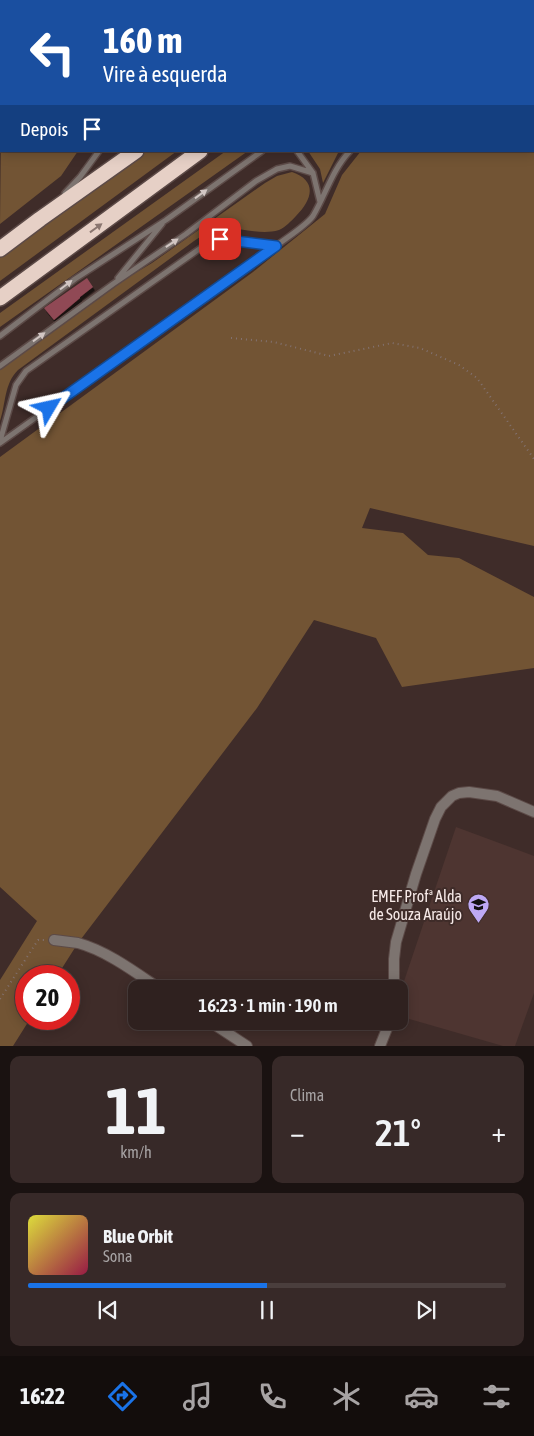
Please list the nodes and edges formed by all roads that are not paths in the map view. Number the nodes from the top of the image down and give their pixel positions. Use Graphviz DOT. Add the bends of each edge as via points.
graph roads {
  1 [pos="98,152"];
  2 [pos="135,152"];
  3 [pos="199,152"];
  4 [pos="261,152"];
  5 [pos="298,152"];
  6 [pos="349,152"];
  7 [pos="312,173"];
  8 [pos="320,202"];
  9 [pos="40,218"];
  10 [pos="166,220"];
  11 [pos="276,246"];
  12 [pos="0,249"];
  13 [pos="113,284"];
  14 [pos="0,298"];
  15 [pos="0,336"];
  16 [pos="0,366"];
  17 [pos="0,442"];
  18 [pos="534,812"];
  19 [pos="54,940"];
  20 [pos="146,980"];
  21 [pos="394,980"];
  22 [pos="222,1030"];
  23 [pos="386,1030"];
  24 [pos="246,1046"];
  25 [pos="380,1046"];
  1 -- 9 [label="lane" via="80,178"];
  2 -- 9 [label="highway"];
  14 -- 3 [label="highway, one-way"];
  10 -- 4 [label="lane, one-way"];
  5 -- 7 [label="lane"];
  6 -- 8 [label="lane" via="329,180"];
  7 -- 8 [label="lane"];
  13 -- 7 [label="lane, one-way" via="277,169 290,166"];
  8 -- 11 [label="lane" via="311,218"];
  9 -- 12 [label="highway"];
  10 -- 13 [label="lane"];
  15 -- 10 [label="lane, one-way" via="75,279"];
  11 -- 17 [label="lane"];
  11 -- 17 [label="lane" via="212,240 26,371 16,385"];
  16 -- 13 [label="lane, one-way"];
  18 -- 21 [label="street" via="497,796 469,792 452,796 441,807 416,874 396,942"];
  19 -- 20 [label="street" via="78,943 95,950"];
  22 -- 24 [label="street"];
  23 -- 25 [label="street"];
}
